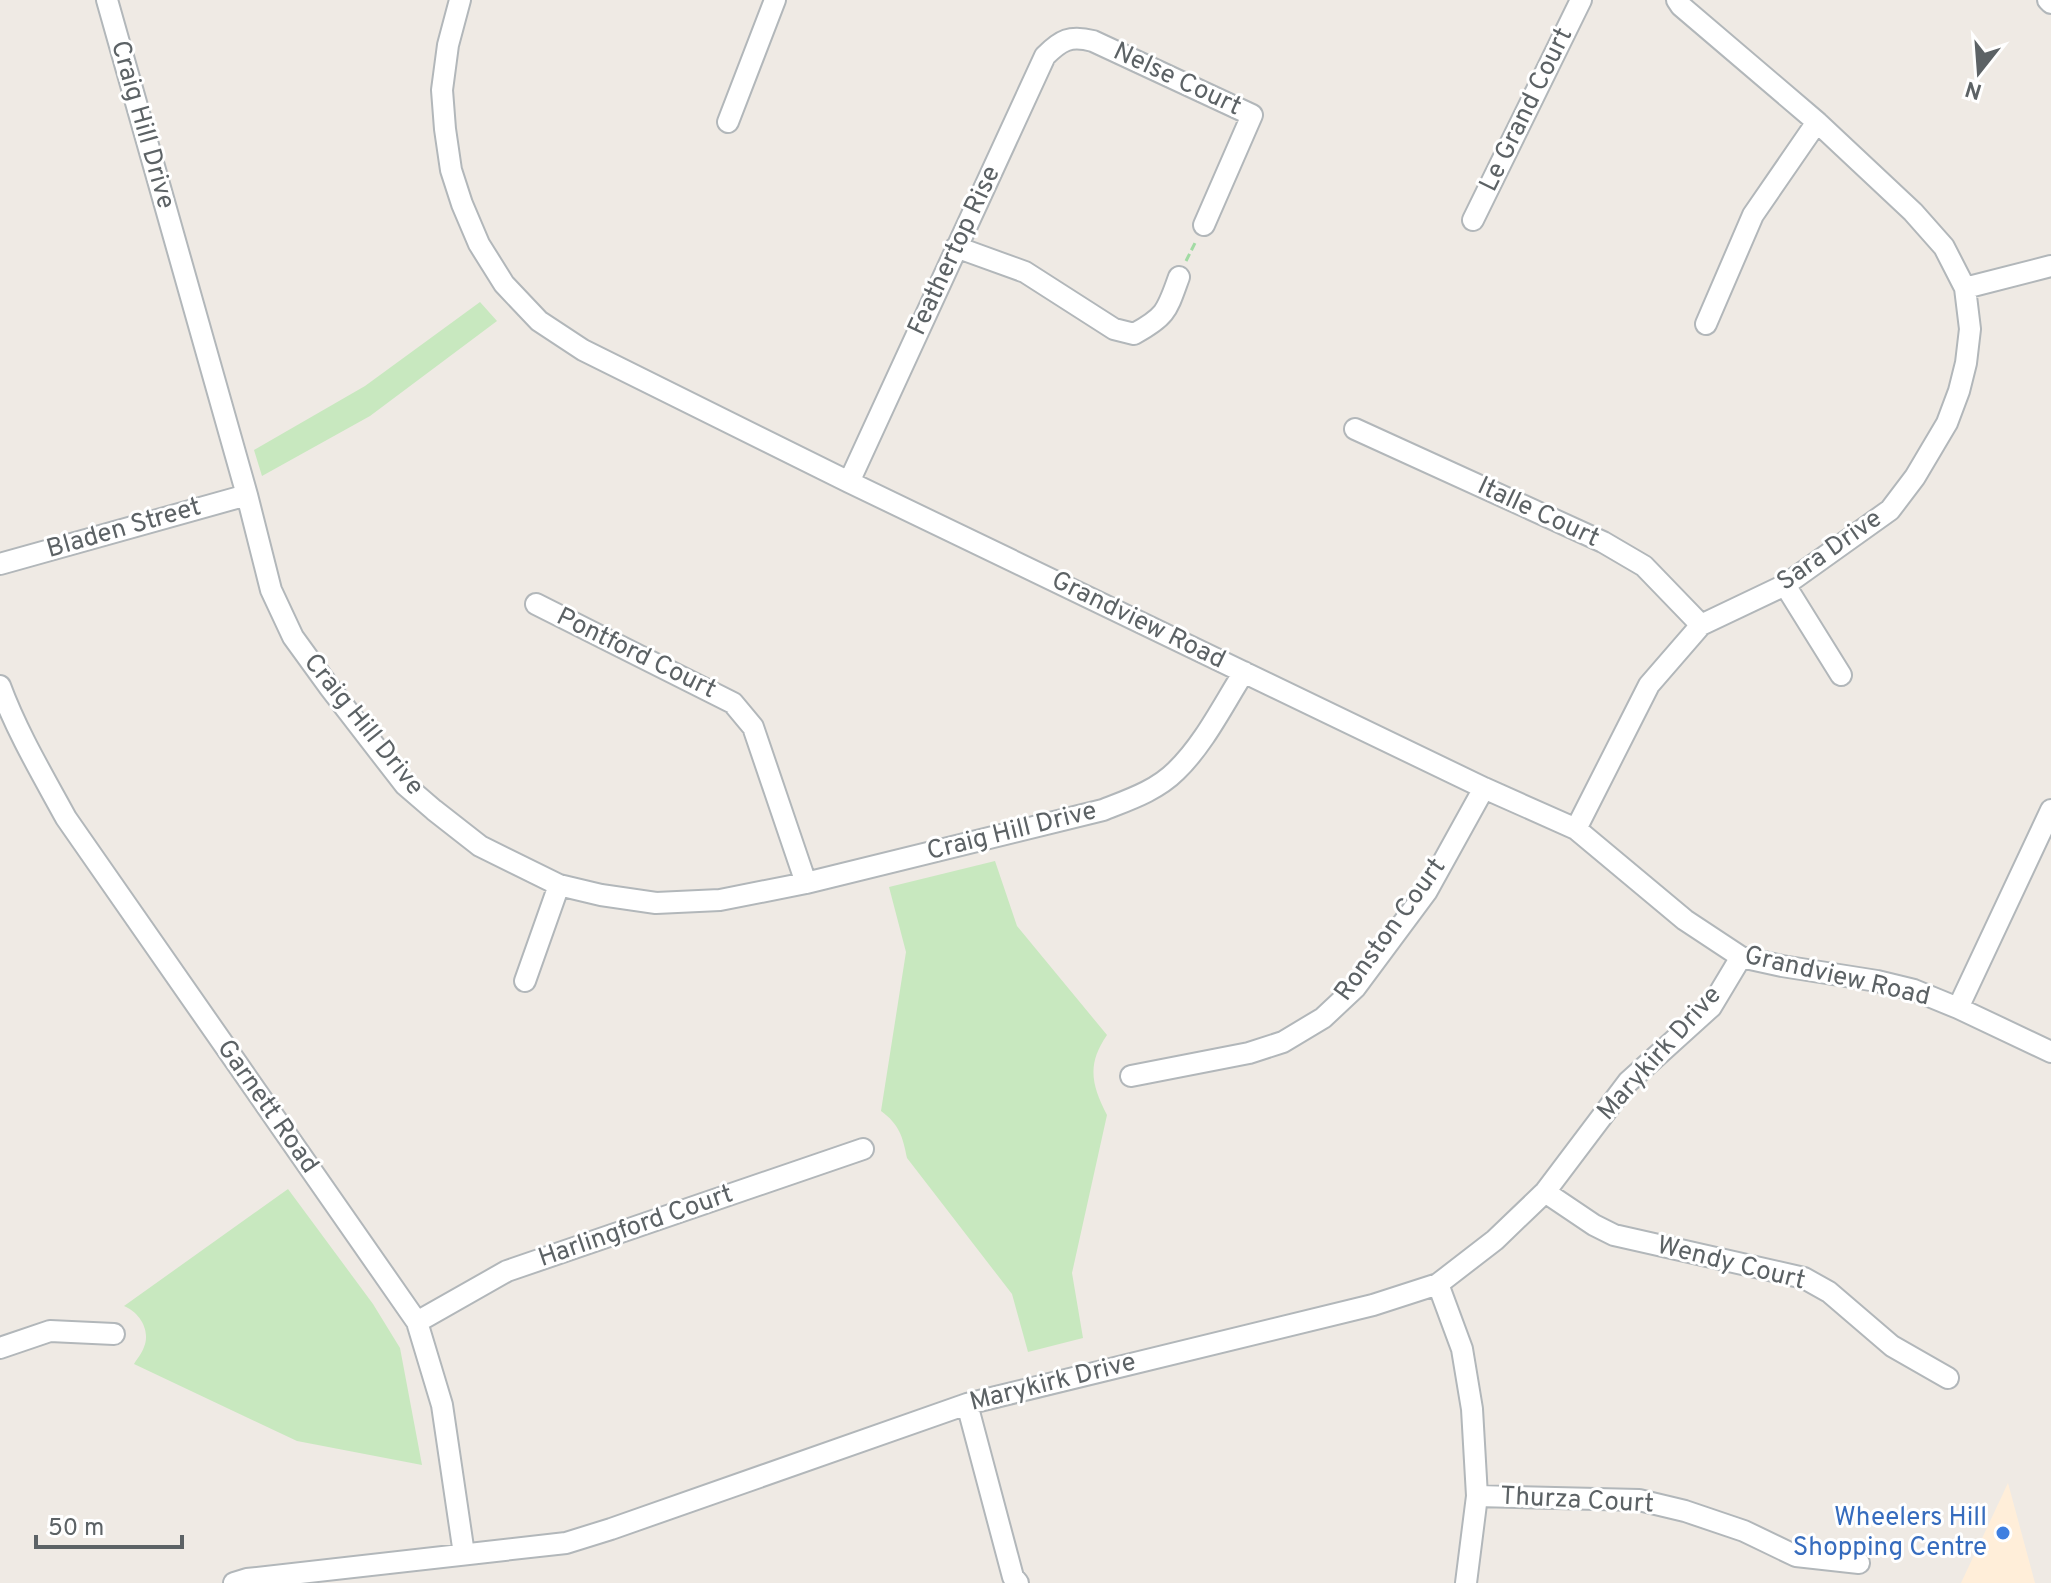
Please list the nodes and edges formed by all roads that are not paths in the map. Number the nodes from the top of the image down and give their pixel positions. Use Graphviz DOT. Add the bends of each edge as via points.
graph roads {
  1 [pos="107,0"];
  2 [pos="460,0"];
  3 [pos="775,0"];
  4 [pos="1581,0"];
  5 [pos="1677,0"];
  6 [pos="1079,37"];
  7 [pos="728,122"];
  8 [pos="1817,122"];
  9 [pos="1473,220"];
  10 [pos="1204,225"];
  11 [pos="956,247"];
  12 [pos="2051,266"];
  13 [pos="1179,277"];
  14 [pos="1965,288"];
  15 [pos="1706,324"];
  16 [pos="1355,429"];
  17 [pos="849,482"];
  18 [pos="247,495"];
  19 [pos="0,564"];
  20 [pos="1785,585"];
  21 [pos="536,604"];
  22 [pos="1701,625"];
  23 [pos="1244,672"];
  24 [pos="1841,675"];
  25 [pos="0,686"];
  26 [pos="1484,788"];
  27 [pos="2051,810"];
  28 [pos="1576,829"];
  29 [pos="806,883"];
  30 [pos="559,885"];
  31 [pos="1741,957"];
  32 [pos="525,981"];
  33 [pos="1958,1008"];
  34 [pos="2051,1052"];
  35 [pos="1131,1076"];
  36 [pos="863,1149"];
  37 [pos="1545,1192"];
  38 [pos="1438,1284"];
  39 [pos="417,1322"];
  40 [pos="114,1334"];
  41 [pos="0,1348"];
  42 [pos="1948,1378"];
  43 [pos="967,1404"];
  44 [pos="1477,1496"];
  45 [pos="464,1554"];
  46 [pos="1859,1563"];
  47 [pos="234,1583"];
  48 [pos="1018,1583"];
  49 [pos="1466,1583"];
  1 -- 18 [label="street, Craig Hill Drive"];
  2 -- 17 [label="street, Grandview Road" via="442,90 451,170 479,244 504,284 539,321 583,350"];
  3 -- 7 [label="street"];
  4 -- 9 [label="street, Le Grand Court"];
  5 -- 8 [label="street, Sara Drive"];
  6 -- 10 [label="street, Nelse Court" via="1252,115"];
  6 -- 11 [label="street, Feathertop Rise" via="1065,40 1045,56"];
  8 -- 14 [label="street, Sara Drive" via="1913,212 1944,247"];
  8 -- 15 [label="street" via="1753,215"];
  11 -- 13 [label="street" via="1025,272 1114,329 1134,334 1167,311"];
  11 -- 17 [label="street, Feathertop Rise"];
  12 -- 14 [label="street"];
  14 -- 20 [label="street, Sara Drive" via="1970,329 1966,363 1947,423 1923,464 1890,510"];
  16 -- 22 [label="street, Italle Court" via="1603,542 1644,566"];
  17 -- 23 [label="street, Grandview Road"];
  18 -- 19 [label="street, Bladen Street"];
  18 -- 30 [label="street, Craig Hill Drive" via="271,590 293,637 405,785 480,846"];
  20 -- 22 [label="street, Sara Drive"];
  20 -- 24 [label="street"];
  21 -- 29 [label="street, Pontford Court" via="733,703 753,727"];
  22 -- 28 [label="street, Sara Drive" via="1649,685"];
  23 -- 26 [label="street, Grandview Road"];
  23 -- 29 [label="street, Craig Hill Drive" via="1196,747 1174,773 1141,795 1103,810"];
  25 -- 39 [label="street, Garnett Road" via="66,818"];
  26 -- 28 [label="street, Grandview Road"];
  26 -- 35 [label="street, Ronston Court" via="1427,891 1355,988 1323,1018 1283,1042 1249,1053"];
  27 -- 33 [label="street"];
  28 -- 31 [label="street, Grandview Road" via="1685,920"];
  29 -- 30 [label="street, Craig Hill Drive" via="720,900 656,903"];
  30 -- 32 [label="street"];
  31 -- 33 [label="street, Grandview Road" via="1877,981"];
  31 -- 37 [label="street, Marykirk Drive" via="1711,1007 1628,1082"];
  33 -- 34 [label="street, Grandview Road"];
  36 -- 39 [label="street, Harlingford Court" via="507,1271"];
  37 -- 38 [label="street, Marykirk Drive"];
  37 -- 42 [label="street, Wendy Court" via="1614,1235 1804,1278 1829,1292 1892,1346"];
  38 -- 43 [label="street, Marykirk Drive" via="1373,1305"];
  38 -- 44 [label="street" via="1462,1349"];
  39 -- 45 [label="street, Garnett Road" via="442,1405"];
  40 -- 41 [label="street" via="50,1331"];
  43 -- 45 [label="street, Marykirk Drive" via="566,1543"];
  43 -- 48 [label="street"];
  44 -- 46 [label="street, Thurza Court" via="1639,1500 1744,1531 1796,1556"];
  44 -- 49 [label="street"];
  45 -- 47 [label="street, Marykirk Drive"];
}
